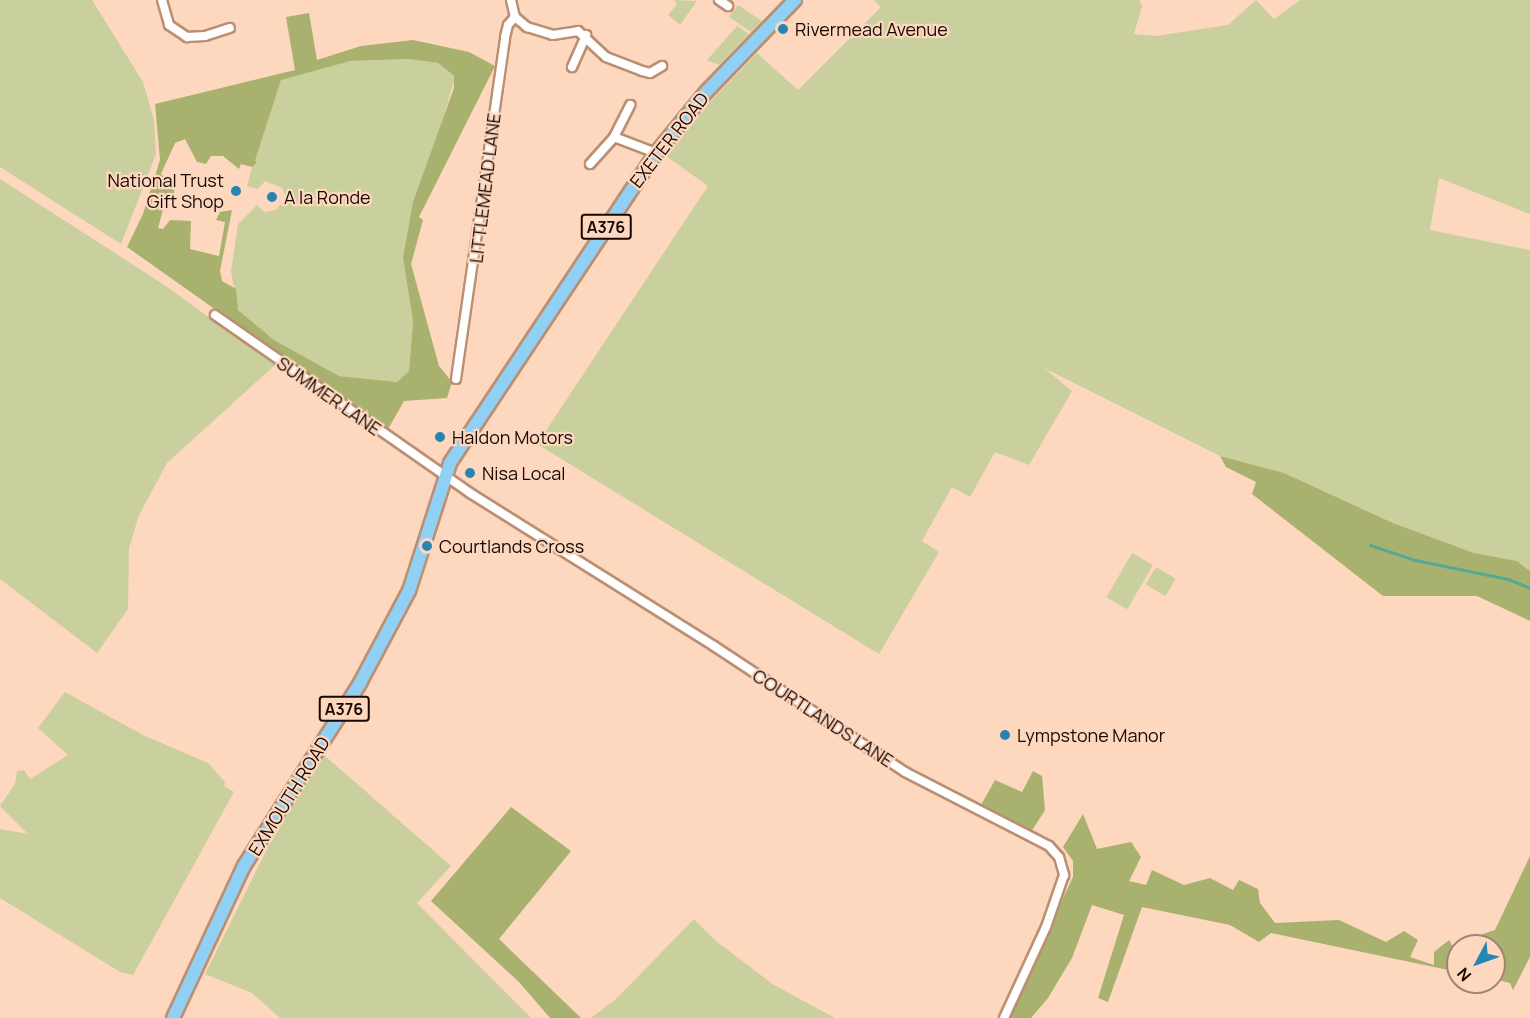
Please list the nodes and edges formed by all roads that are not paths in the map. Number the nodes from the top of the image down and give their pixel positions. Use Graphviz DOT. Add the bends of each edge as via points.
graph roads {
  1 [pos="162,0"];
  2 [pos="511,0"];
  3 [pos="719,0"];
  4 [pos="795,0"];
  5 [pos="728,6"];
  6 [pos="515,17"];
  7 [pos="230,28"];
  8 [pos="586,35"];
  9 [pos="662,66"];
  10 [pos="572,67"];
  11 [pos="630,105"];
  12 [pos="614,137"];
  13 [pos="656,153"];
  14 [pos="590,164"];
  15 [pos="214,315"];
  16 [pos="456,379"];
  17 [pos="445,476"];
  18 [pos="173,1018"];
  19 [pos="1004,1018"];
  1 -- 7 [label="street" via="169,25 187,36 206,36"];
  2 -- 6 [label="street"];
  3 -- 5 [label="street"];
  4 -- 13 [label="highway, EXETER ROAD / A376" via="707,91"];
  6 -- 8 [label="street" via="549,34 578,31"];
  6 -- 16 [label="street, LITTLEMEAD LANE" via="505,37"];
  8 -- 9 [label="street" via="606,57 620,64 650,73"];
  8 -- 10 [label="street"];
  11 -- 12 [label="street"];
  12 -- 13 [label="street"];
  12 -- 14 [label="street"];
  13 -- 17 [label="highway, EXETER ROAD / A376" via="461,446"];
  15 -- 17 [label="street, SUMMER LANE"];
  17 -- 18 [label="highway, EXMOUTH ROAD / A376" via="409,591 360,683 244,866"];
  17 -- 19 [label="street, COURTLANDS LANE" via="905,772 1049,846 1059,857 1064,875 1046,927"];
}
